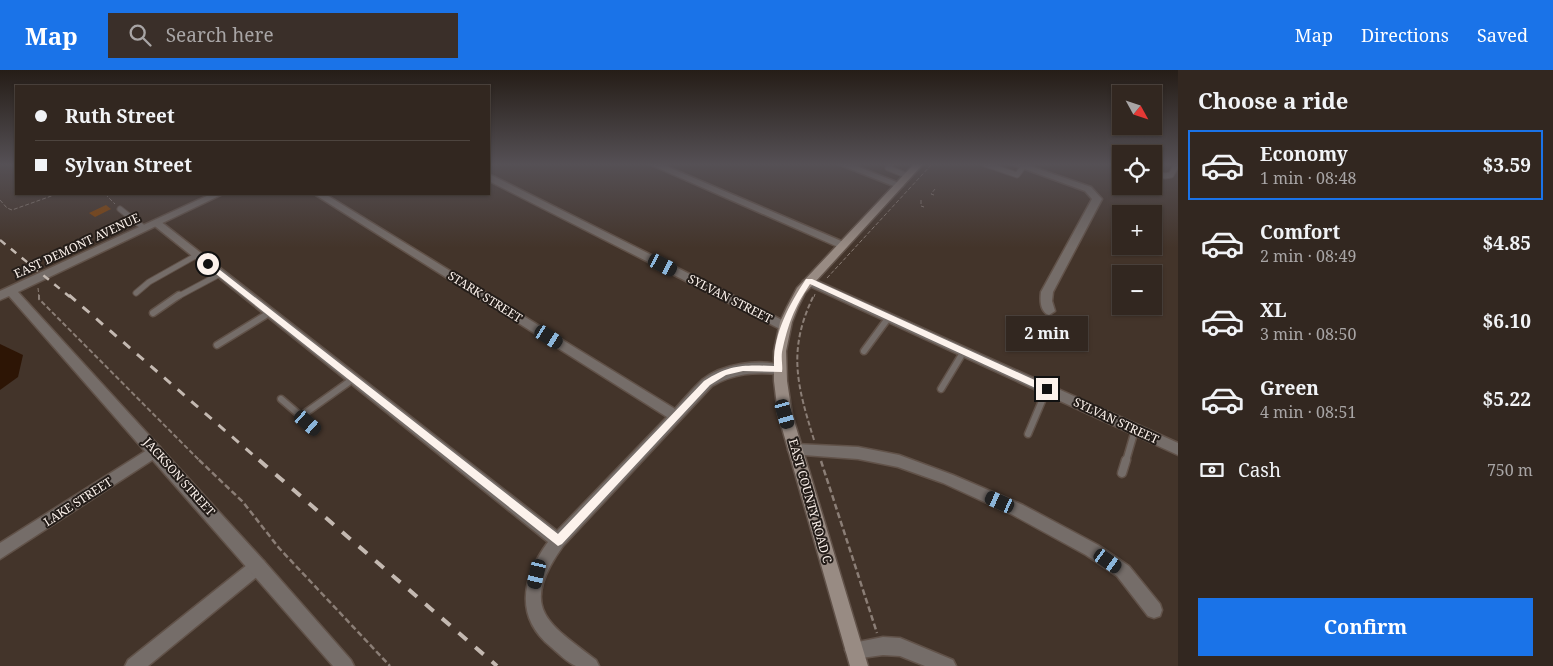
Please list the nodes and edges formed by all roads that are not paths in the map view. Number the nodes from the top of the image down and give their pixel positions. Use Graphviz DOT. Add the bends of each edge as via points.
graph roads {
  1 [pos="518,192"];
  2 [pos="718,192"];
  3 [pos="893,192"];
  4 [pos="1091,192"];
  5 [pos="216,195"];
  6 [pos="321,195"];
  7 [pos="120,209"];
  8 [pos="156,223"];
  9 [pos="144,228"];
  10 [pos="842,245"];
  11 [pos="197,255"];
  12 [pos="220,274"];
  13 [pos="812,287"];
  14 [pos="5,293"];
  15 [pos="136,293"];
  16 [pos="1049,311"];
  17 [pos="153,313"];
  18 [pos="269,313"];
  19 [pos="889,317"];
  20 [pos="784,326"];
  21 [pos="216,345"];
  22 [pos="864,351"];
  23 [pos="964,351"];
  24 [pos="779,370"];
  25 [pos="353,379"];
  26 [pos="941,389"];
  27 [pos="1047,389"];
  28 [pos="281,399"];
  29 [pos="300,416"];
  30 [pos="676,416"];
  31 [pos="316,429"];
  32 [pos="1135,430"];
  33 [pos="1028,434"];
  34 [pos="1178,449"];
  35 [pos="795,450"];
  36 [pos="155,451"];
  37 [pos="1122,473"];
  38 [pos="558,541"];
  39 [pos="0,552"];
  40 [pos="258,566"];
  41 [pos="1154,610"];
  42 [pos="856,658"];
  43 [pos="134,666"];
  44 [pos="345,666"];
  45 [pos="590,666"];
  46 [pos="947,666"];
  1 -- 20 [label="street, SYLVAN STREET"];
  2 -- 10 [label="street"];
  3 -- 10 [label="main road, EAST COUNTY ROAD C"];
  4 -- 16 [label="street" via="1097,199 1047,292"];
  5 -- 8 [label="street, EAST DEMONT AVENUE"];
  6 -- 30 [label="street, STARK STREET"];
  7 -- 9 [label="lane"];
  8 -- 9 [label="street, EAST DEMONT AVENUE"];
  8 -- 11 [label="street"];
  9 -- 14 [label="street, EAST DEMONT AVENUE"];
  10 -- 13 [label="main road, EAST COUNTY ROAD C"];
  11 -- 12 [label="street"];
  11 -- 15 [label="lane"];
  12 -- 17 [label="lane"];
  12 -- 18 [label="street"];
  13 -- 19 [label="street, SYLVAN STREET"];
  13 -- 20 [label="main road, EAST COUNTY ROAD C" via="792,305"];
  14 -- 36 [label="street, JACKSON STREET"];
  18 -- 21 [label="lane"];
  18 -- 25 [label="street"];
  19 -- 22 [label="lane"];
  19 -- 23 [label="street, SYLVAN STREET"];
  20 -- 24 [label="main road, EAST COUNTY ROAD C" via="778,355"];
  23 -- 26 [label="lane"];
  23 -- 27 [label="street, SYLVAN STREET"];
  24 -- 30 [label="street" via="743,368 723,373 707,383"];
  24 -- 35 [label="main road, EAST COUNTY ROAD C" via="785,414"];
  25 -- 29 [label="lane"];
  25 -- 38 [label="street"];
  27 -- 32 [label="street, SYLVAN STREET"];
  27 -- 33 [label="lane"];
  28 -- 29 [label="lane"];
  29 -- 31 [label="lane"];
  30 -- 38 [label="street"];
  32 -- 34 [label="street, SYLVAN STREET"];
  32 -- 37 [label="lane"];
  35 -- 41 [label="street" via="858,453 899,461 1018,510 1092,550 1123,571"];
  35 -- 42 [label="main road, EAST COUNTY ROAD C"];
  36 -- 39 [label="street, LAKE STREET"];
  36 -- 40 [label="street, JACKSON STREET"];
  38 -- 45 [label="street" via="537,574 534,603 549,634"];
  40 -- 43 [label="street"];
  40 -- 44 [label="street, JACKSON STREET"];
  42 -- 46 [label="street" via="883,646 900,647"];
}
